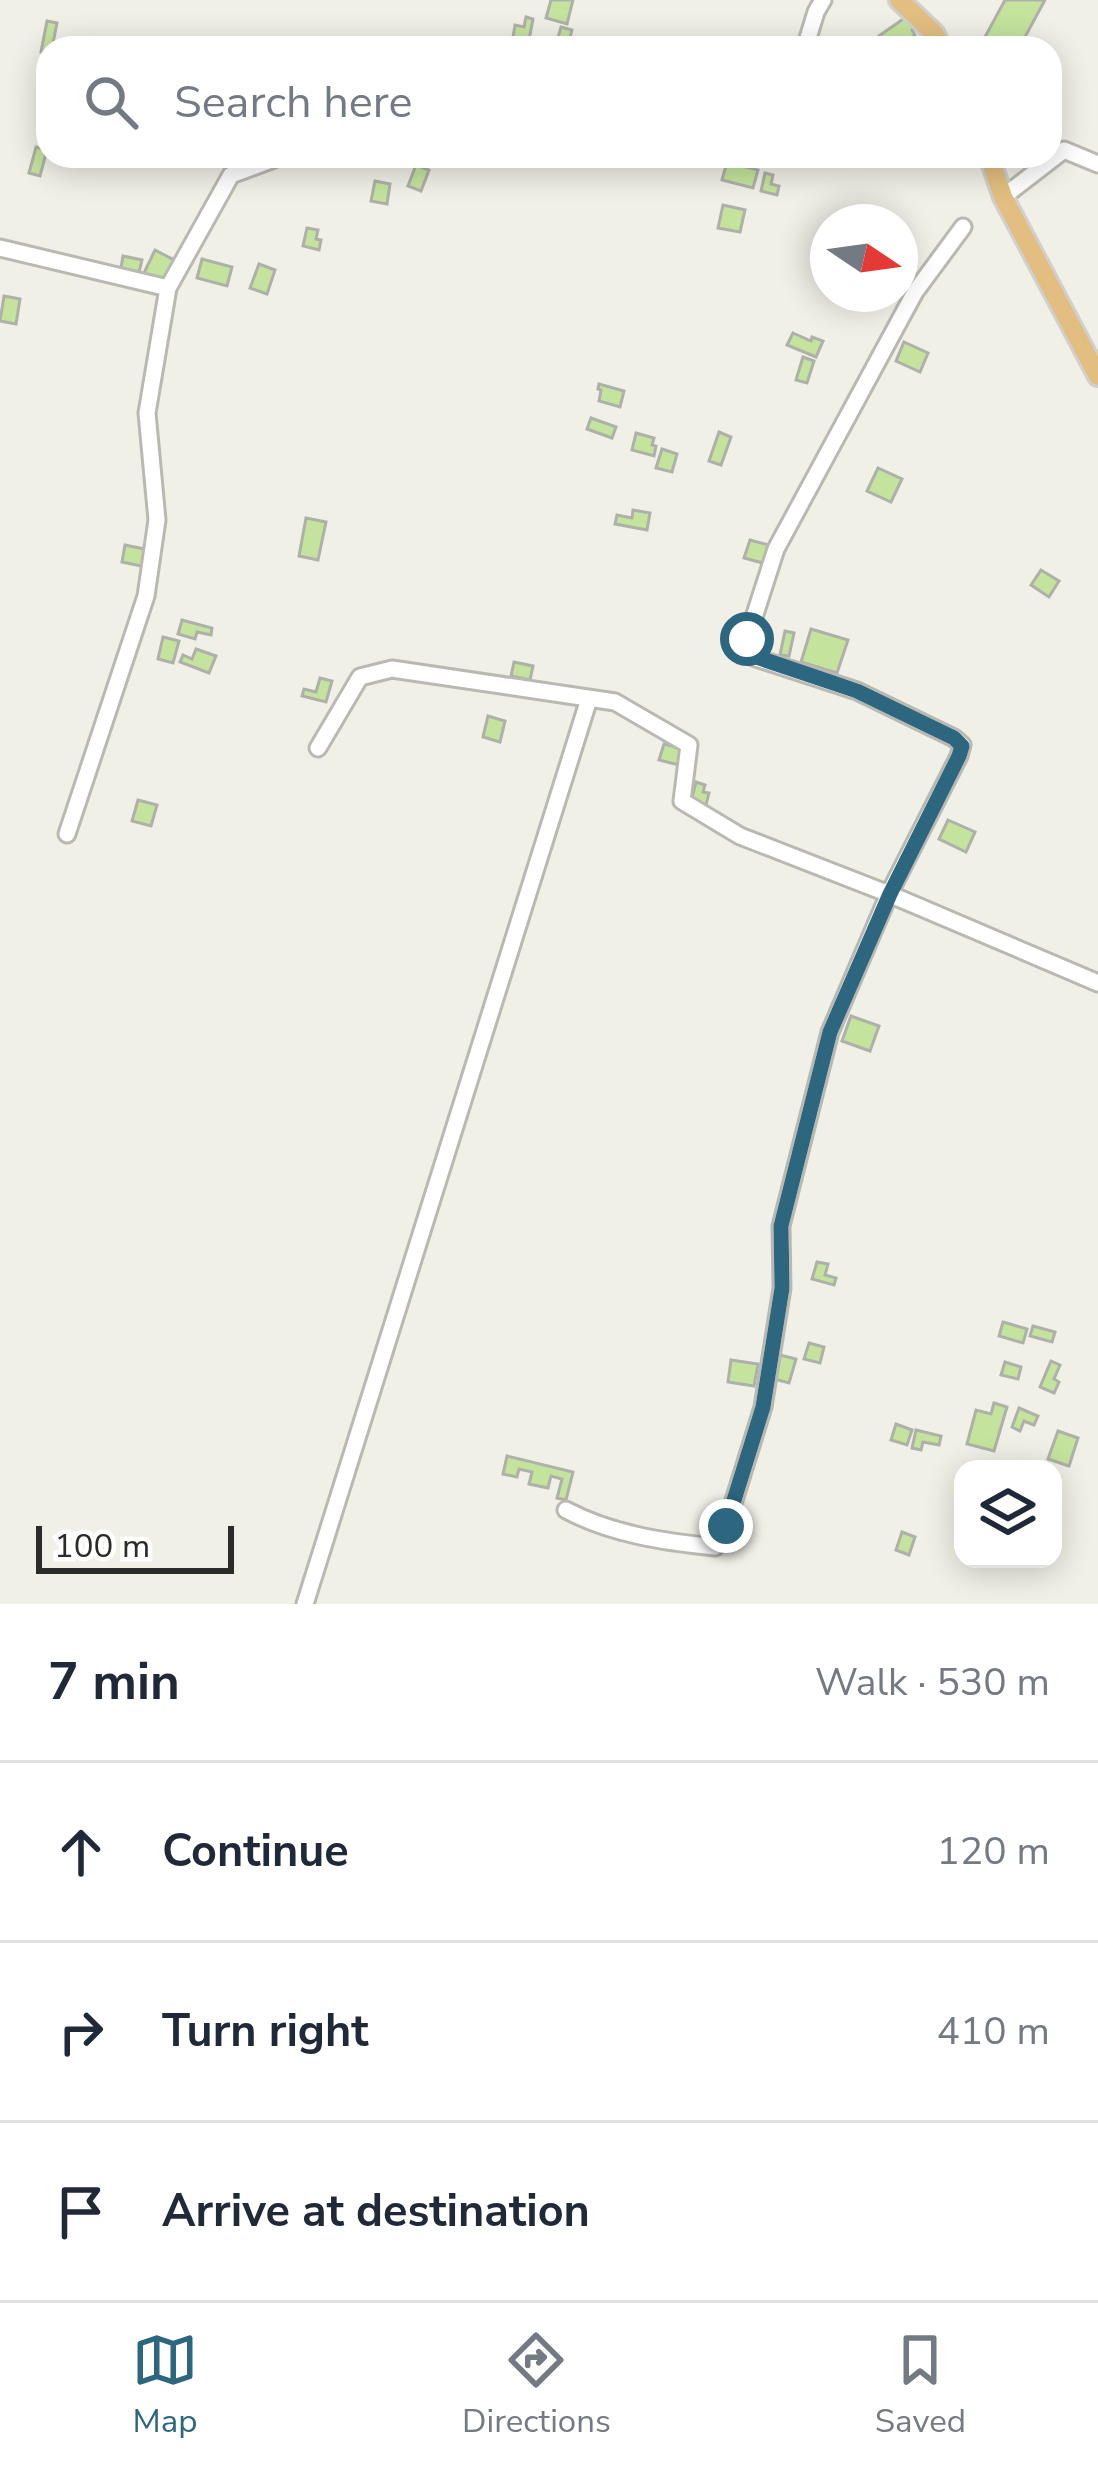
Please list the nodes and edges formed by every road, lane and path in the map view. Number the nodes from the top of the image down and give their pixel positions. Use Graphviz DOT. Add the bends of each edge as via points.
graph roads {
  1 [pos="823,0"];
  2 [pos="898,0"];
  3 [pos="810,36"];
  4 [pos="935,36"];
  5 [pos="1062,152"];
  6 [pos="1098,164"];
  7 [pos="250,168"];
  8 [pos="993,168"];
  9 [pos="1041,168"];
  10 [pos="1003,197"];
  11 [pos="963,227"];
  12 [pos="0,248"];
  13 [pos="169,289"];
  14 [pos="1098,376"];
  15 [pos="589,699"];
  16 [pos="317,748"];
  17 [pos="67,835"];
  18 [pos="890,894"];
  19 [pos="1098,982"];
  20 [pos="566,1510"];
  21 [pos="305,1604"];
  1 -- 3 [label="street"];
  2 -- 4 [label="main road"];
  5 -- 6 [label="street"];
  7 -- 13 [label="street" via="231,175"];
  8 -- 10 [label="main road"];
  9 -- 10 [label="street"];
  10 -- 14 [label="main road"];
  11 -- 18 [label="street" via="915,292 776,549 747,639 753,656 857,691 962,746"];
  12 -- 13 [label="street"];
  13 -- 17 [label="street" via="147,413 157,520 146,596"];
  15 -- 16 [label="street" via="392,668 360,676"];
  15 -- 18 [label="street" via="615,703 689,745 682,801 740,836"];
  15 -- 21 [label="street"];
  18 -- 19 [label="street"];
  18 -- 20 [label="street" via="830,1032 781,1226 782,1288 763,1407 715,1547 661,1541"];
}
